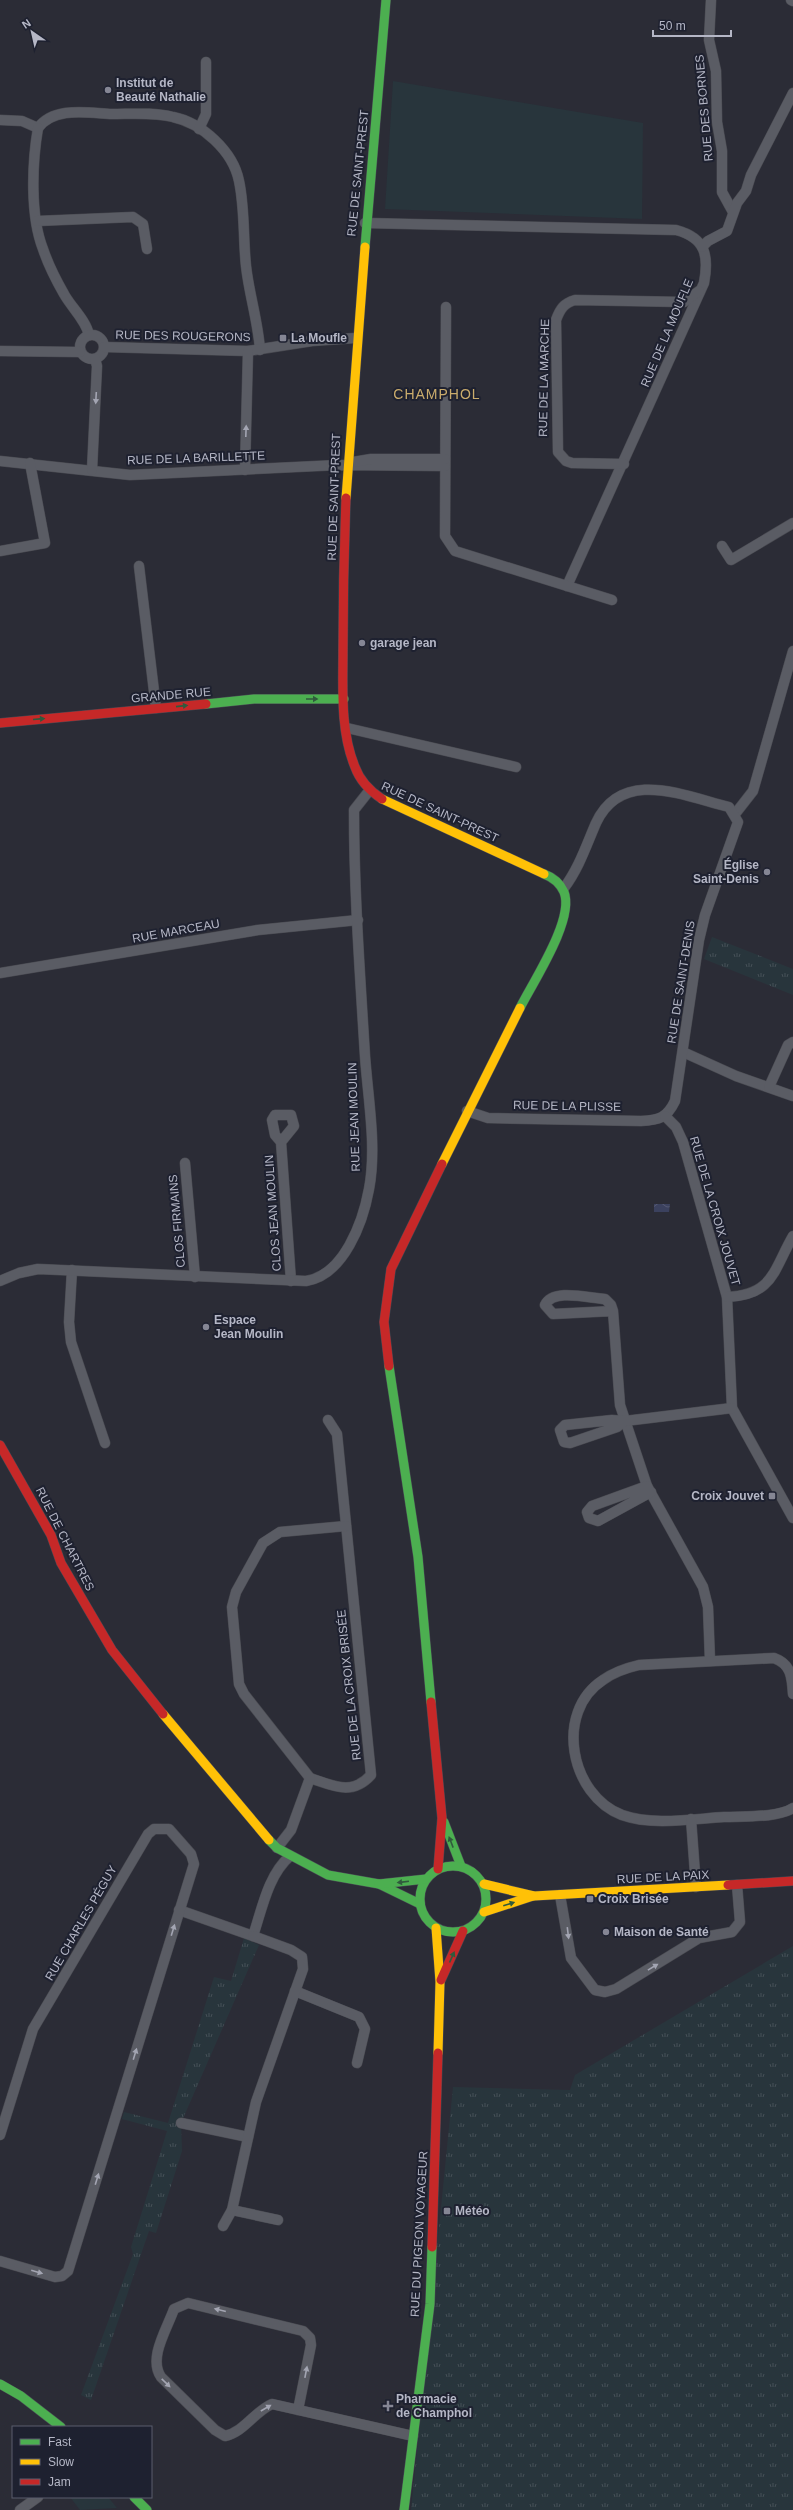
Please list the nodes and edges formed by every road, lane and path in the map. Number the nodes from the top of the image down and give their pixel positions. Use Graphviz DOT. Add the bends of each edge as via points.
graph roads {
  1 [pos="386,0"];
  2 [pos="711,0"];
  3 [pos="206,62"];
  4 [pos="793,93"];
  5 [pos="0,120"];
  6 [pos="38,128"];
  7 [pos="199,129"];
  8 [pos="733,212"];
  9 [pos="37,221"];
  10 [pos="365,223"];
  11 [pos="702,247"];
  12 [pos="147,249"];
  13 [pos="700,290"];
  14 [pos="446,307"];
  15 [pos="89,335"];
  16 [pos="355,338"];
  17 [pos="104,347"];
  18 [pos="260,350"];
  19 [pos="0,351"];
  20 [pos="248,351"];
  21 [pos="80,352"];
  22 [pos="95,359"];
  23 [pos="0,461"];
  24 [pos="30,462"];
  25 [pos="445,463"];
  26 [pos="624,464"];
  27 [pos="346,465"];
  28 [pos="92,470"];
  29 [pos="245,470"];
  30 [pos="793,523"];
  31 [pos="722,546"];
  32 [pos="0,551"];
  33 [pos="139,566"];
  34 [pos="567,586"];
  35 [pos="612,600"];
  36 [pos="793,651"];
  37 [pos="344,699"];
  38 [pos="156,708"];
  39 [pos="0,723"];
  40 [pos="347,728"];
  41 [pos="516,767"];
  42 [pos="369,791"];
  43 [pos="735,814"];
  44 [pos="564,888"];
  45 [pos="358,920"];
  46 [pos="0,973"];
  47 [pos="793,1042"];
  48 [pos="683,1052"];
  49 [pos="769,1087"];
  50 [pos="793,1096"];
  51 [pos="467,1111"];
  52 [pos="665,1116"];
  53 [pos="281,1142"];
  54 [pos="185,1163"];
  55 [pos="793,1236"];
  56 [pos="72,1270"];
  57 [pos="195,1277"];
  58 [pos="0,1281"];
  59 [pos="291,1281"];
  60 [pos="727,1297"];
  61 [pos="613,1311"];
  62 [pos="732,1408"];
  63 [pos="328,1420"];
  64 [pos="625,1421"];
  65 [pos="105,1443"];
  66 [pos="0,1445"];
  67 [pos="649,1489"];
  68 [pos="793,1518"];
  69 [pos="346,1526"];
  70 [pos="710,1662"];
  71 [pos="793,1694"];
  72 [pos="310,1778"];
  73 [pos="793,1808"];
  74 [pos="442,1818"];
  75 [pos="691,1819"];
  76 [pos="277,1848"];
  77 [pos="290,1856"];
  78 [pos="461,1866"];
  79 [pos="438,1869"];
  80 [pos="426,1879"];
  81 [pos="793,1881"];
  82 [pos="379,1884"];
  83 [pos="484,1884"];
  84 [pos="737,1885"];
  85 [pos="696,1887"];
  86 [pos="560,1895"];
  87 [pos="534,1896"];
  88 [pos="420,1904"];
  89 [pos="179,1910"];
  90 [pos="484,1912"];
  91 [pos="436,1928"];
  92 [pos="463,1931"];
  93 [pos="253,1936"];
  94 [pos="440,1982"];
  95 [pos="295,1991"];
  96 [pos="357,2063"];
  97 [pos="180,2123"];
  98 [pos="0,2135"];
  99 [pos="248,2138"];
  100 [pos="232,2210"];
  101 [pos="278,2220"];
  102 [pos="222,2226"];
  103 [pos="0,2261"];
  104 [pos="0,2384"];
  105 [pos="298,2410"];
  106 [pos="60,2426"];
  107 [pos="414,2436"];
  108 [pos="37,2498"];
  109 [pos="135,2498"];
  110 [pos="20,2510"];
  111 [pos="147,2510"];
  112 [pos="404,2510"];
  1 -- 10 [label="main road, RUE DE SAINT-PREST"];
  2 -- 8 [label="street, RUE DES BORNES" via="709,40 716,72 722,192"];
  3 -- 7 [label="street" via="206,114"];
  4 -- 8 [label="street" via="751,175 746,191"];
  5 -- 6 [label="street" via="22,121"];
  6 -- 7 [label="street, RUE DES ROUGERONS" via="42,123 64,112 164,115 180,118"];
  6 -- 9 [label="street" via="33,173"];
  7 -- 18 [label="street, RUE DES ROUGERONS" via="226,152 238,178 246,267"];
  8 -- 11 [label="street" via="727,231"];
  9 -- 12 [label="street" via="133,217 143,224"];
  9 -- 15 [label="street" via="42,248 64,294"];
  10 -- 11 [label="street" via="676,230 687,233"];
  10 -- 16 [label="main road, RUE DE SAINT-PREST"];
  11 -- 13 [label="street, RUE DE LA MOUFLE" via="706,262"];
  13 -- 26 [label="street, RUE DE LA MOUFLE"];
  13 -- 26 [label="street, RUE DE LA MARCHE" via="684,302 575,300 566,302 559,313 556,320 558,452 566,461 572,463"];
  14 -- 25 [label="street"];
  15 -- 17 [label="street" via="98,336"];
  15 -- 21 [label="street" via="80,343"];
  16 -- 18 [label="street, RUE DES ROUGERONS" via="312,341"];
  16 -- 27 [label="main road, RUE DE SAINT-PREST"];
  17 -- 20 [label="street, RUE DES ROUGERONS"];
  17 -- 22 [label="street" via="102,355"];
  18 -- 20 [label="street, RUE DES ROUGERONS"];
  19 -- 21 [label="street"];
  29 -- 20 [label="street, one-way"];
  21 -- 22 [label="street" via="88,359"];
  22 -- 28 [label="street, one-way" via="97,366"];
  23 -- 24 [label="street, RUE DE LA BARILLETTE"];
  24 -- 28 [label="street, RUE DE LA BARILLETTE"];
  24 -- 32 [label="street" via="45,543"];
  25 -- 27 [label="street"];
  25 -- 34 [label="street" via="448,544 455,551"];
  26 -- 34 [label="street, RUE DE LA MOUFLE"];
  27 -- 29 [label="street, RUE DE LA BARILLETTE"];
  27 -- 37 [label="main road, RUE DE SAINT-PREST"];
  28 -- 29 [label="street, RUE DE LA BARILLETTE" via="130,475"];
  30 -- 31 [label="street" via="731,560"];
  33 -- 38 [label="street"];
  34 -- 35 [label="street"];
  36 -- 43 [label="street" via="753,791"];
  38 -- 37 [label="main road, GRANDE RUE, one-way" via="254,699"];
  37 -- 40 [label="main road, RUE DE SAINT-PREST"];
  39 -- 38 [label="main road, GRANDE RUE, one-way"];
  40 -- 41 [label="street"];
  40 -- 42 [label="main road, RUE DE SAINT-PREST" via="354,768"];
  42 -- 44 [label="main road, RUE DE SAINT-PREST" via="389,803 549,876"];
  42 -- 45 [label="street, RUE JEAN MOULIN" via="354,810"];
  43 -- 44 [label="street" via="728,807 650,788 631,791 616,798 604,809 578,867"];
  43 -- 48 [label="street, RUE DE SAINT-DENIS" via="738,822 705,915 699,940"];
  44 -- 51 [label="main road" via="565,911 561,927"];
  45 -- 46 [label="street, RUE MARCEAU" via="258,930"];
  45 -- 59 [label="street, RUE JEAN MOULIN" via="371,1156 369,1189 349,1247 338,1265 313,1280"];
  47 -- 49 [label="street" via="788,1045"];
  48 -- 49 [label="street" via="736,1076"];
  48 -- 52 [label="street, RUE DE SAINT-DENIS" via="675,1101"];
  49 -- 50 [label="street"];
  51 -- 52 [label="street, RUE DE LA PLISSE" via="488,1118 515,1119 641,1121 657,1120"];
  51 -- 74 [label="main road" via="394,1260 384,1303 384,1331 418,1557"];
  52 -- 60 [label="street, RUE DE LA CROIX JOUVET" via="676,1127 683,1142"];
  53 -- 59 [label="street, CLOS JEAN MOULIN"];
  54 -- 57 [label="street, CLOS FIRMAINS"];
  55 -- 60 [label="street" via="762,1289"];
  56 -- 57 [label="street, RUE JEAN MOULIN"];
  56 -- 58 [label="street, RUE JEAN MOULIN" via="38,1269"];
  56 -- 65 [label="street" via="69,1322 71,1342"];
  57 -- 59 [label="street, RUE JEAN MOULIN"];
  60 -- 62 [label="street, RUE DE LA CROIX JOUVET"];
  61 -- 61 [label="street" via="604,1299 555,1295 547,1300 545,1305 552,1314"];
  61 -- 64 [label="street" via="620,1405"];
  62 -- 64 [label="street"];
  62 -- 68 [label="street, RUE DE LA CROIX JOUVET"];
  63 -- 69 [label="street, RUE DE LA CROIX BRISÉE" via="337,1434"];
  64 -- 64 [label="street" via="565,1425 560,1430 561,1438 570,1444"];
  64 -- 67 [label="street"];
  66 -- 76 [label="main road, RUE DE CHARTRES" via="52,1535 65,1570 112,1650 136,1682"];
  67 -- 67 [label="street" via="592,1506 587,1512 589,1518 598,1521"];
  67 -- 70 [label="street" via="702,1587 708,1607"];
  69 -- 72 [label="street, RUE DE LA CROIX BRISÉE" via="371,1775 362,1785 342,1788"];
  69 -- 72 [label="street" via="280,1532 263,1543 236,1592 232,1607 239,1684 244,1694"];
  70 -- 71 [label="street" via="774,1658 783,1661 792,1676"];
  70 -- 75 [label="street" via="639,1665 621,1670 602,1680 587,1696 576,1718 573,1738 575,1760 584,1782 599,1800 621,1814 643,1820"];
  72 -- 76 [label="street" via="291,1830"];
  73 -- 75 [label="street" via="776,1813"];
  78 -- 74 [label="main road, one-way"];
  74 -- 79 [label="main road"];
  75 -- 85 [label="street"];
  76 -- 77 [label="main road, RUE DE CHARTRES"];
  77 -- 82 [label="main road, RUE DE CHARTRES" via="328,1875"];
  77 -- 93 [label="street" via="280,1865 274,1877"];
  78 -- 79 [label="main road"];
  78 -- 83 [label="main road" via="474,1873"];
  79 -- 80 [label="main road"];
  80 -- 82 [label="main road, one-way"];
  80 -- 88 [label="main road" via="420,1891"];
  81 -- 84 [label="main road, RUE DE LA PAIX"];
  82 -- 88 [label="main road"];
  83 -- 87 [label="main road, RUE DE LA PAIX"];
  83 -- 90 [label="main road" via="487,1898"];
  84 -- 85 [label="main road, RUE DE LA PAIX"];
  86 -- 84 [label="street, one-way" via="571,1958 595,1990 605,1992 616,1989 699,1938 732,1932 740,1922"];
  85 -- 86 [label="main road, RUE DE LA PAIX"];
  86 -- 87 [label="main road, RUE DE LA PAIX"];
  90 -- 87 [label="main road, RUE DE LA PAIX, one-way"];
  88 -- 91 [label="main road" via="425,1918"];
  89 -- 93 [label="street"];
  89 -- 98 [label="street, RUE CHARLES PÉGUY" via="194,1859 169,1829 154,1829 148,1834 33,2029"];
  103 -- 89 [label="street, RUE CHARLES PÉGUY, one-way" via="55,2277 62,2276 68,2271"];
  90 -- 92 [label="main road" via="476,1924"];
  91 -- 92 [label="main road" via="450,1933"];
  91 -- 94 [label="main road, RUE DU PIGEON VOYAGEUR"];
  94 -- 92 [label="main road, RUE DU PIGEON VOYAGEUR, one-way"];
  93 -- 95 [label="street" via="291,1950 302,1957 303,1969"];
  94 -- 107 [label="main road, RUE DU PIGEON VOYAGEUR" via="430,2304"];
  95 -- 96 [label="street" via="359,2017 365,2029"];
  95 -- 99 [label="street" via="256,2102"];
  97 -- 99 [label="street"];
  99 -- 100 [label="street"];
  100 -- 101 [label="street"];
  100 -- 102 [label="street"];
  104 -- 106 [label="main road" via="27,2400"];
  105 -- 105 [label="street, one-way" via="311,2345 310,2338 303,2331 188,2303 174,2309 155,2359 155,2369 161,2378 215,2430 225,2436 236,2433 272,2404"];
  105 -- 107 [label="street"];
  107 -- 112 [label="main road, RUE DU PIGEON VOYAGEUR"];
  108 -- 110 [label="street"];
  109 -- 111 [label="main road"];
}
